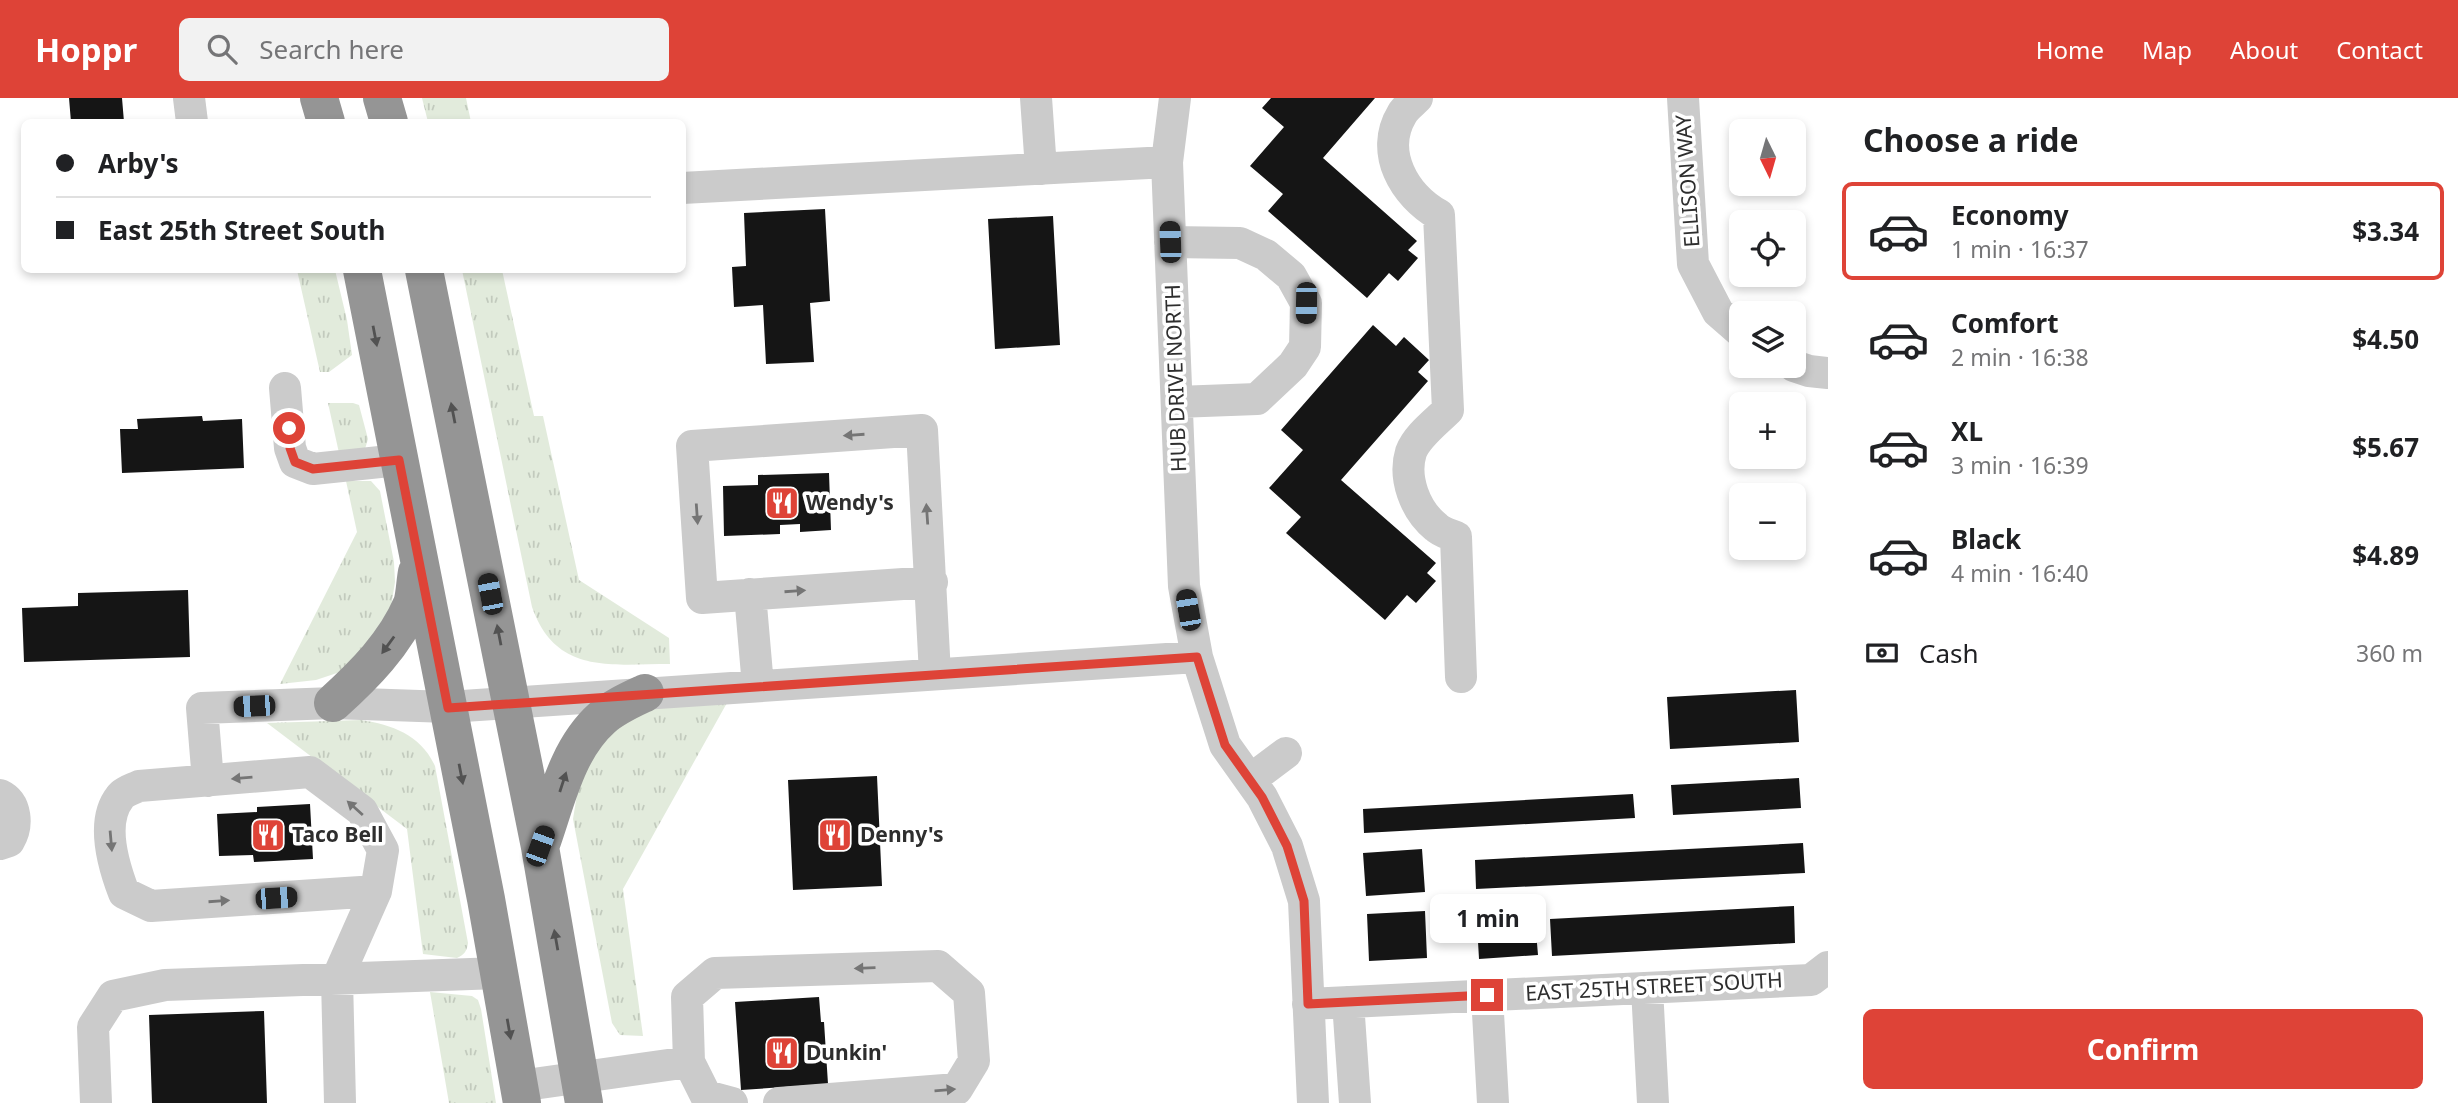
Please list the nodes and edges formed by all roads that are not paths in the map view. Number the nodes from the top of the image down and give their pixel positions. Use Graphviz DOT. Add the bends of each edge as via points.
graph roads {
  1 [pos="189,98"];
  2 [pos="319,98"];
  3 [pos="382,98"];
  4 [pos="1036,98"];
  5 [pos="1175,98"];
  6 [pos="1417,98"];
  7 [pos="1683,98"];
  8 [pos="192,119"];
  9 [pos="325,119"];
  10 [pos="387,119"];
  11 [pos="1167,162"];
  12 [pos="1041,169"];
  13 [pos="686,188"];
  14 [pos="1170,242"];
  15 [pos="363,273"];
  16 [pos="425,273"];
  17 [pos="1729,322"];
  18 [pos="1806,370"];
  19 [pos="1828,373"];
  20 [pos="285,388"];
  21 [pos="1177,402"];
  22 [pos="399,460"];
  23 [pos="418,559"];
  24 [pos="932,582"];
  25 [pos="750,594"];
  26 [pos="1197,657"];
  27 [pos="935,674"];
  28 [pos="1461,677"];
  29 [pos="758,686"];
  30 [pos="645,693"];
  31 [pos="512,702"];
  32 [pos="334,703"];
  33 [pos="448,708"];
  34 [pos="1286,753"];
  35 [pos="1250,780"];
  36 [pos="208,781"];
  37 [pos="0,795"];
  38 [pos="0,845"];
  39 [pos="540,846"];
  40 [pos="376,891"];
  41 [pos="1828,967"];
  42 [pos="499,973"];
  43 [pos="337,979"];
  44 [pos="1647,988"];
  45 [pos="1487,995"];
  46 [pos="1348,1002"];
  47 [pos="1308,1004"];
  48 [pos="689,1062"];
  49 [pos="582,1090"];
  50 [pos="521,1094"];
  51 [pos="96,1103"];
  52 [pos="340,1103"];
  53 [pos="732,1103"];
  54 [pos="779,1103"];
  55 [pos="1313,1103"];
  56 [pos="1355,1103"];
  57 [pos="1493,1103"];
  58 [pos="1653,1103"];
  1 -- 8 [label="street"];
  2 -- 9 [label="highway"];
  3 -- 10 [label="highway"];
  4 -- 12 [label="street"];
  5 -- 11 [label="street, HUB DRIVE NORTH"];
  6 -- 28 [label="street" via="1402,113 1392,153 1398,176 1439,215 1448,410 1412,451 1408,475 1414,499 1428,519 1456,537"];
  7 -- 17 [label="street, ELLISON WAY" via="1693,264 1718,312"];
  11 -- 12 [label="street"];
  11 -- 14 [label="street, HUB DRIVE NORTH"];
  12 -- 13 [label="street"];
  14 -- 21 [label="street, HUB DRIVE NORTH"];
  14 -- 21 [label="street" via="1240,243 1266,255 1291,276 1306,303 1305,346 1293,365 1256,399"];
  15 -- 22 [label="highway, one-way"];
  31 -- 16 [label="highway, one-way"];
  18 -- 19 [label="street"];
  20 -- 22 [label="street" via="295,462 313,469"];
  21 -- 26 [label="street, HUB DRIVE NORTH" via="1184,586"];
  22 -- 23 [label="highway"];
  23 -- 32 [label="highway, one-way" via="412,603 391,642"];
  23 -- 33 [label="highway"];
  25 -- 24 [label="street, one-way"];
  24 -- 25 [label="street, one-way" via="922,430 692,446 702,597"];
  24 -- 27 [label="street"];
  25 -- 29 [label="street"];
  26 -- 27 [label="street"];
  26 -- 35 [label="street, HUB DRIVE NORTH" via="1225,745"];
  27 -- 29 [label="street"];
  29 -- 30 [label="street"];
  30 -- 31 [label="street"];
  39 -- 30 [label="highway, one-way" via="569,763 582,741 602,718"];
  31 -- 33 [label="street"];
  31 -- 39 [label="highway"];
  32 -- 33 [label="street"];
  32 -- 36 [label="street" via="202,708"];
  33 -- 42 [label="highway, one-way"];
  34 -- 35 [label="street"];
  35 -- 47 [label="street, HUB DRIVE NORTH" via="1287,846 1304,901"];
  40 -- 36 [label="street, one-way" via="383,850 362,811 310,772"];
  36 -- 40 [label="street, one-way" via="139,786 120,797 110,823 113,864 124,893 151,906"];
  37 -- 38 [label="street" via="8,800 15,825 9,841"];
  49 -- 39 [label="highway, one-way"];
  40 -- 43 [label="street"];
  41 -- 44 [label="street, EAST 25TH STREET SOUTH" via="1811,980"];
  42 -- 43 [label="street"];
  42 -- 50 [label="highway, one-way"];
  43 -- 51 [label="street" via="164,985 113,996 93,1027"];
  43 -- 52 [label="street"];
  44 -- 45 [label="street, EAST 25TH STREET SOUTH"];
  44 -- 58 [label="street"];
  45 -- 46 [label="street, EAST 25TH STREET SOUTH"];
  45 -- 57 [label="street"];
  46 -- 47 [label="street, EAST 25TH STREET SOUTH"];
  46 -- 56 [label="street"];
  47 -- 55 [label="street, HUB DRIVE NORTH"];
  48 -- 49 [label="street"];
  48 -- 53 [label="street" via="706,1096"];
  54 -- 48 [label="street, one-way" via="957,1089 974,1061 969,993 938,966 715,973 687,997"];
  49 -- 50 [label="street"];
}
